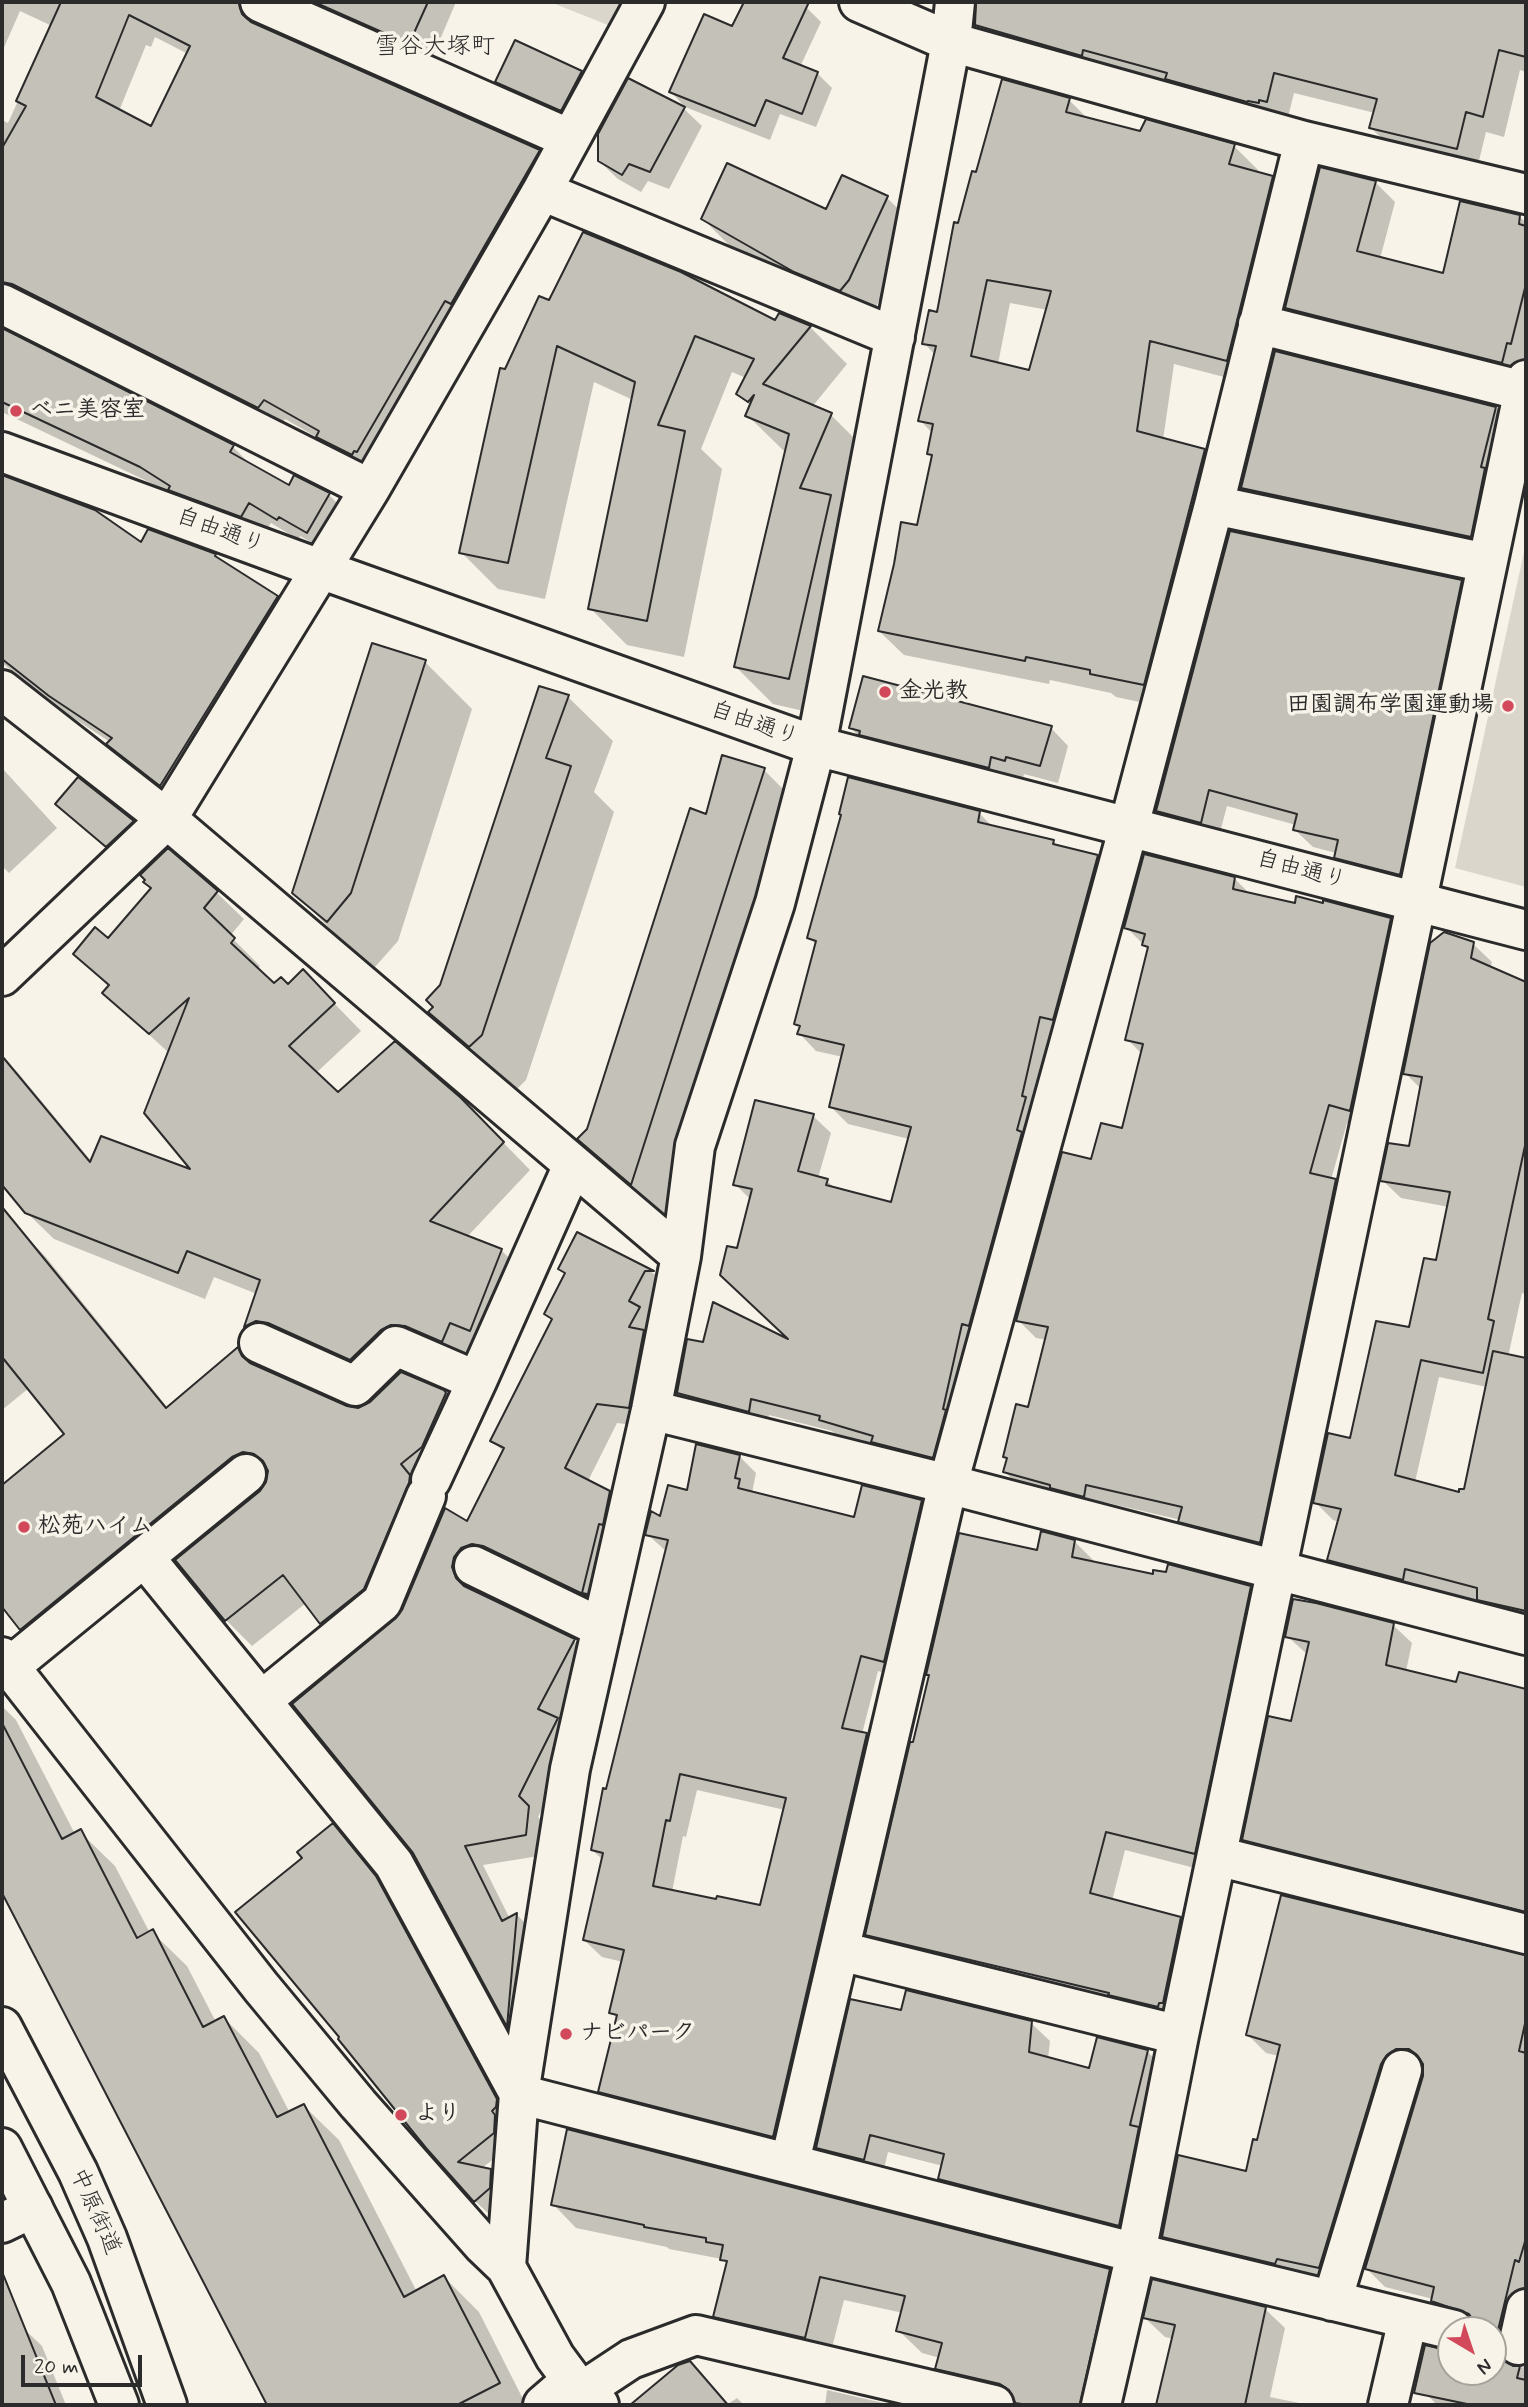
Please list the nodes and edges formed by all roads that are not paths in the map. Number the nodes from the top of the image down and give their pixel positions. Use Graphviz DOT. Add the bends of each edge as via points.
graph roads {
  1 [pos="260,2"];
  2 [pos="645,2"];
  3 [pos="859,2"];
  4 [pos="954,2"];
  5 [pos="951,43"];
  6 [pos="570,139"];
  7 [pos="1304,141"];
  8 [pos="541,191"];
  9 [pos="1526,194"];
  10 [pos="2,303"];
  11 [pos="1258,324"];
  12 [pos="895,337"];
  13 [pos="1525,386"];
  14 [pos="2,452"];
  15 [pos="370,489"];
  16 [pos="1213,505"];
  17 [pos="1487,563"];
  18 [pos="320,569"];
  19 [pos="2,690"];
  20 [pos="816,746"];
  21 [pos="167,819"];
  22 [pos="1129,826"];
  23 [pos="1415,901"];
  24 [pos="1526,930"];
  25 [pos="2,976"];
  26 [pos="573,1165"];
  27 [pos="681,1256"];
  28 [pos="260,1343"];
  29 [pos="477,1381"];
  30 [pos="651,1410"];
  31 [pos="246,1474"];
  32 [pos="948,1484"];
  33 [pos="144,1557"];
  34 [pos="474,1566"];
  35 [pos="1277,1570"];
  36 [pos="602,1628"];
  37 [pos="1526,1635"];
  38 [pos="5,1662"];
  39 [pos="261,1701"];
  40 [pos="1217,1856"];
  41 [pos="1526,1934"];
  42 [pos="840,1951"];
  43 [pos="2,2027"];
  44 [pos="1179,2035"];
  45 [pos="1402,2070"];
  46 [pos="519,2094"];
  47 [pos="2,2148"];
  48 [pos="790,2162"];
  49 [pos="18,2216"];
  50 [pos="1136,2253"];
  51 [pos="506,2267"];
  52 [pos="1332,2301"];
  53 [pos="1408,2319"];
  54 [pos="1437,2326"];
  55 [pos="585,2392"];
  56 [pos="119,2405"];
  57 [pos="167,2405"];
  58 [pos="543,2405"];
  59 [pos="994,2405"];
  60 [pos="1101,2405"];
  61 [pos="1388,2405"];
  1 -- 6 [label="street"];
  2 -- 6 [label="street"];
  3 -- 5 [label="street"];
  4 -- 5 [label="street"];
  5 -- 7 [label="street"];
  5 -- 12 [label="street"];
  6 -- 8 [label="street"];
  7 -- 9 [label="street"];
  7 -- 11 [label="street"];
  8 -- 12 [label="street"];
  8 -- 15 [label="street"];
  10 -- 15 [label="street"];
  11 -- 13 [label="street"];
  11 -- 16 [label="street"];
  12 -- 20 [label="street"];
  13 -- 17 [label="street"];
  14 -- 18 [label="street, 自由通り"];
  15 -- 18 [label="street"];
  16 -- 17 [label="street"];
  16 -- 22 [label="street"];
  17 -- 23 [label="street"];
  18 -- 20 [label="street, 自由通り"];
  18 -- 21 [label="street"];
  19 -- 21 [label="street"];
  20 -- 22 [label="street, 自由通り"];
  20 -- 27 [label="street" via="775,903 695,1146"];
  21 -- 25 [label="street"];
  21 -- 26 [label="street"];
  22 -- 23 [label="street, 自由通り"];
  22 -- 32 [label="street"];
  23 -- 24 [label="street, 自由通り"];
  23 -- 35 [label="street"];
  26 -- 27 [label="street"];
  26 -- 29 [label="street"];
  27 -- 30 [label="street"];
  28 -- 29 [label="street" via="355,1386 396,1346"];
  29 -- 39 [label="street" via="382,1602"];
  30 -- 32 [label="street"];
  30 -- 36 [label="street"];
  31 -- 33 [label="street"];
  32 -- 35 [label="street"];
  32 -- 42 [label="street"];
  33 -- 38 [label="street"];
  33 -- 39 [label="street"];
  34 -- 36 [label="street"];
  35 -- 37 [label="street"];
  35 -- 40 [label="street"];
  36 -- 46 [label="street" via="570,1769"];
  38 -- 51 [label="street" via="278,2008 412,2166"];
  39 -- 46 [label="street" via="394,1864"];
  40 -- 41 [label="street"];
  40 -- 44 [label="street"];
  42 -- 44 [label="street"];
  42 -- 48 [label="street"];
  43 -- 57 [label="street, 中原街道" via="107,2238"];
  44 -- 50 [label="street"];
  45 -- 52 [label="street"];
  46 -- 48 [label="street"];
  46 -- 51 [label="street"];
  47 -- 49 [label="street"];
  48 -- 50 [label="street"];
  49 -- 56 [label="street" via="71,2283"];
  50 -- 52 [label="street"];
  50 -- 60 [label="street"];
  51 -- 55 [label="street" via="555,2357"];
  52 -- 53 [label="street"];
  53 -- 54 [label="street"];
  53 -- 61 [label="street"];
  55 -- 58 [label="street"];
  55 -- 59 [label="street" via="631,2360 696,2335"];
}
